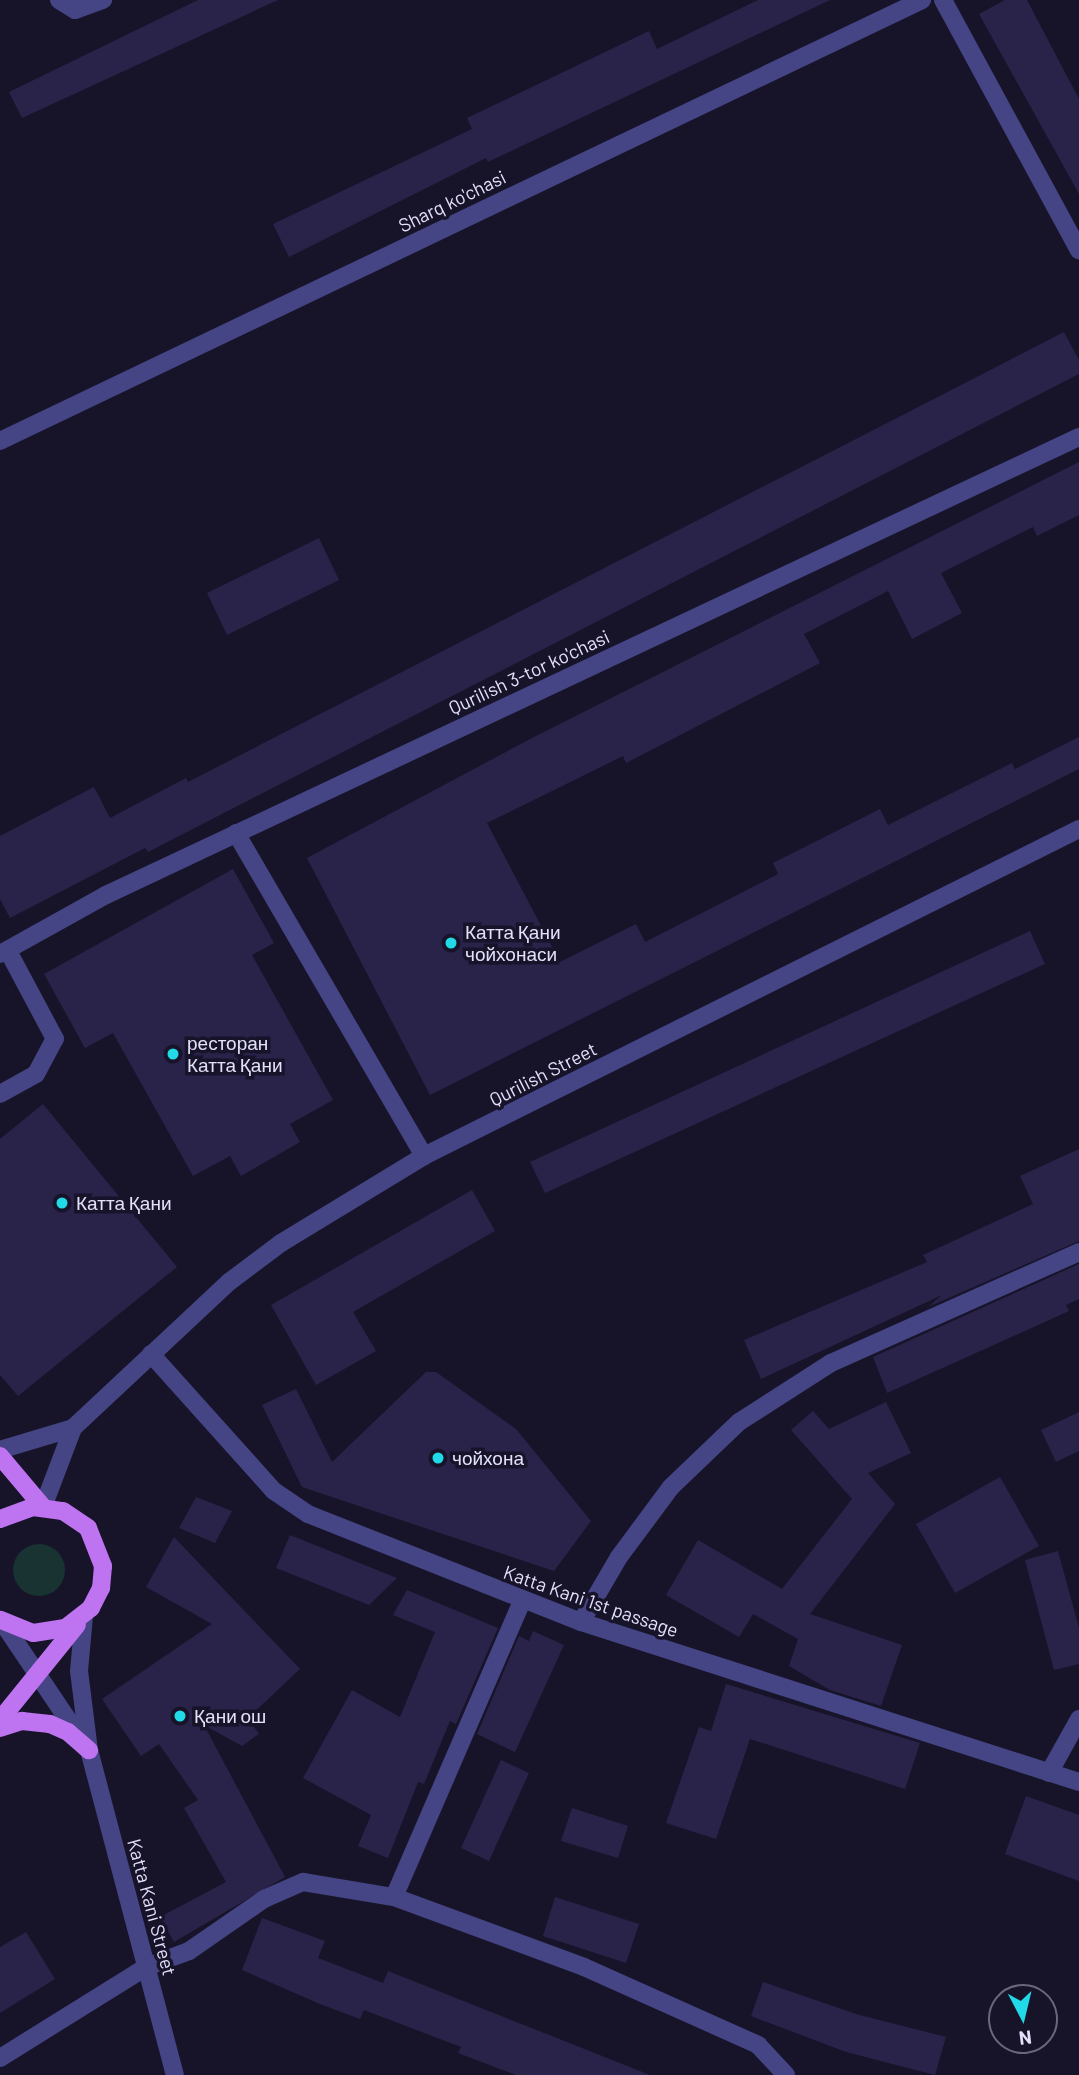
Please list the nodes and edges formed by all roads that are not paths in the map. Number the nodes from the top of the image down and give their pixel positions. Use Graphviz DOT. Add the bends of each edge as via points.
graph roads {
  1 [pos="59,0"];
  2 [pos="103,0"];
  3 [pos="922,0"];
  4 [pos="943,0"];
  5 [pos="1079,251"];
  6 [pos="1079,437"];
  7 [pos="0,441"];
  8 [pos="1079,829"];
  9 [pos="236,833"];
  10 [pos="4,952"];
  11 [pos="0,1094"];
  12 [pos="424,1157"];
  13 [pos="1079,1252"];
  14 [pos="151,1354"];
  15 [pos="73,1428"];
  16 [pos="0,1450"];
  17 [pos="0,1456"];
  18 [pos="43,1507"];
  19 [pos="0,1519"];
  20 [pos="522,1601"];
  21 [pos="84,1616"];
  22 [pos="1,1621"];
  23 [pos="581,1622"];
  24 [pos="37,1674"];
  25 [pos="1079,1719"];
  26 [pos="0,1720"];
  27 [pos="0,1728"];
  28 [pos="89,1750"];
  29 [pos="1049,1773"];
  30 [pos="1079,1782"];
  31 [pos="394,1897"];
  32 [pos="146,1967"];
  33 [pos="0,2058"];
  34 [pos="174,2075"];
  35 [pos="786,2075"];
  1 -- 2 [label="street" via="75,10"];
  3 -- 7 [label="street, Sharq ko'chasi"];
  4 -- 5 [label="street"];
  6 -- 9 [label="street, Qurilish 3-tor ko'chasi"];
  8 -- 12 [label="street, Qurilish Street"];
  9 -- 10 [label="street, Qurilish 3-tor ko'chasi" via="106,895"];
  9 -- 12 [label="street"];
  10 -- 11 [label="street" via="55,1039 36,1074"];
  12 -- 14 [label="street, Qurilish Street" via="281,1243 229,1282"];
  13 -- 23 [label="street" via="831,1363 739,1422 671,1487 619,1557"];
  14 -- 15 [label="street, Qurilish Street"];
  14 -- 20 [label="street, Katta Kani 1st passage" via="289,1504 348,1533"];
  15 -- 16 [label="street, Qurilish Street"];
  15 -- 18 [label="street, Qurilish Street"];
  17 -- 18 [label="main road"];
  18 -- 19 [label="main road"];
  18 -- 21 [label="main road" via="81,1521 99,1546 101,1588"];
  20 -- 23 [label="street, Katta Kani 1st passage"];
  20 -- 31 [label="street"];
  21 -- 22 [label="main road" via="45,1634"];
  21 -- 24 [label="main road"];
  21 -- 28 [label="street, Katta Kani Street" via="79,1671"];
  22 -- 24 [label="street, Katta Kani Street"];
  23 -- 29 [label="street, Katta Kani 1st passage"];
  24 -- 26 [label="main road"];
  24 -- 28 [label="street, Katta Kani Street"];
  25 -- 29 [label="street"];
  27 -- 28 [label="main road" via="22,1721 50,1724"];
  28 -- 32 [label="street, Katta Kani Street"];
  29 -- 30 [label="street, Katta Kani 1st passage"];
  31 -- 32 [label="street" via="303,1882 264,1899 189,1951"];
  31 -- 35 [label="street" via="584,1966 745,2039 758,2045"];
  32 -- 33 [label="street"];
  32 -- 34 [label="street, Katta Kani Street"];
}
